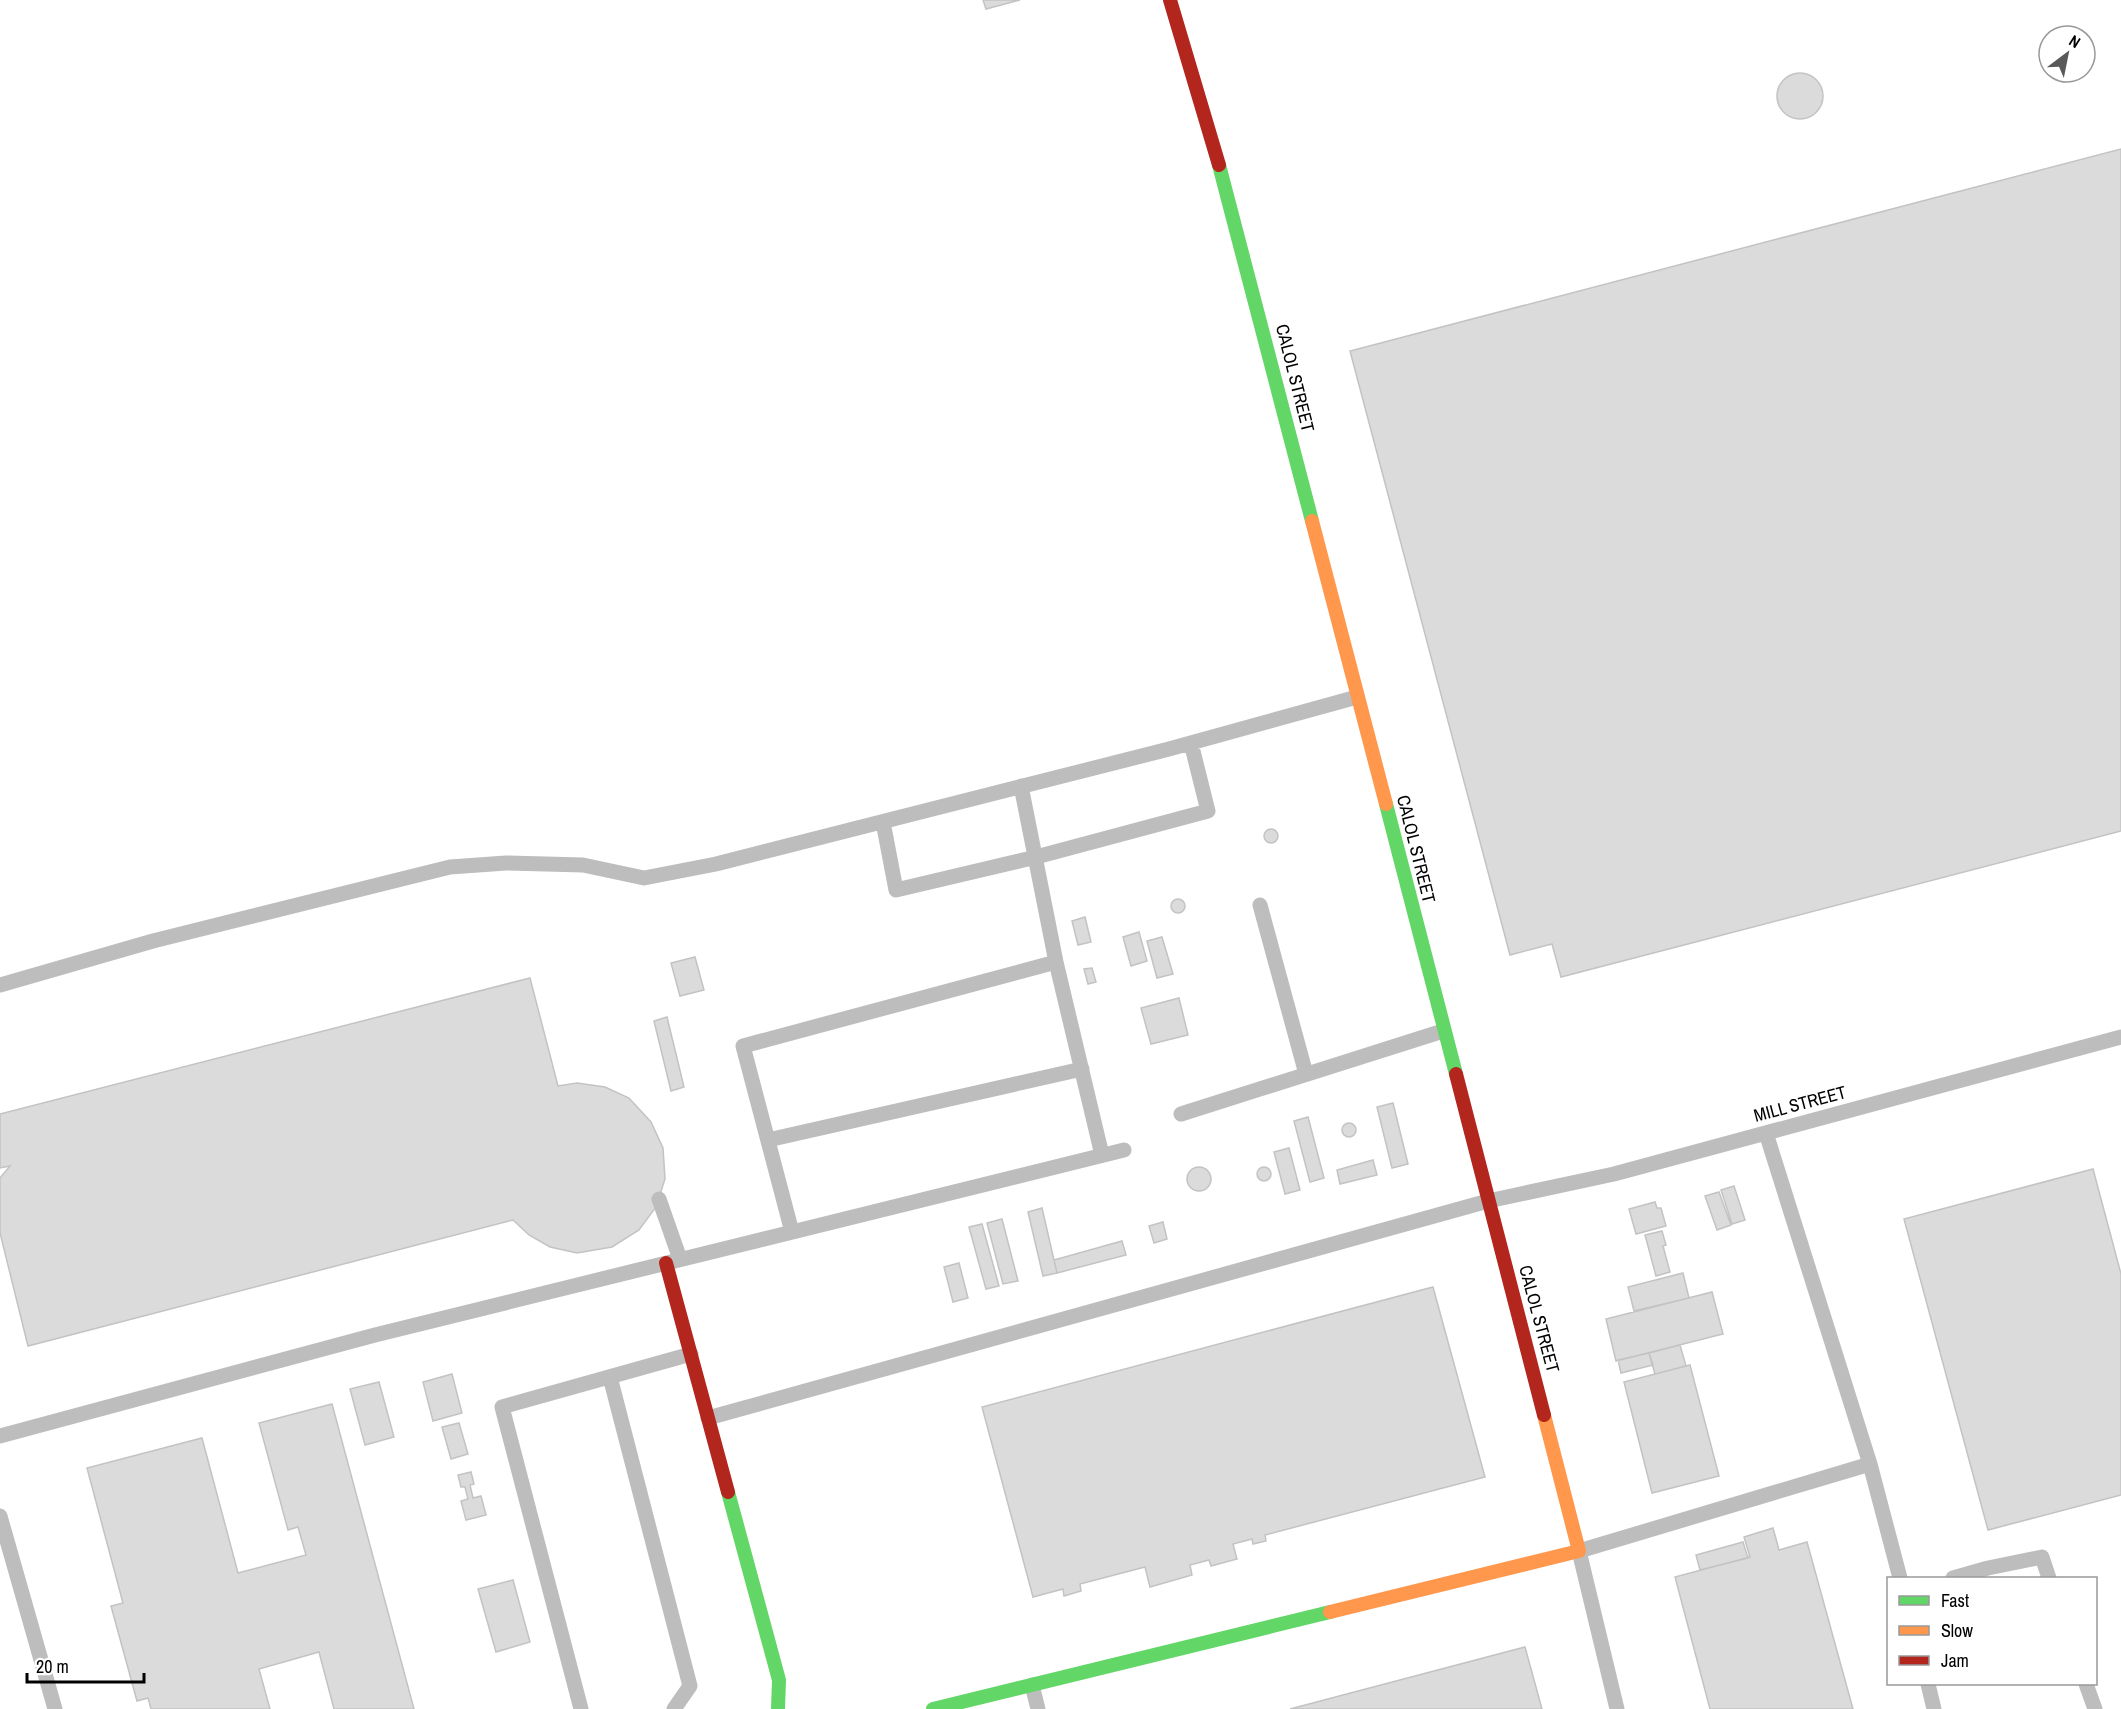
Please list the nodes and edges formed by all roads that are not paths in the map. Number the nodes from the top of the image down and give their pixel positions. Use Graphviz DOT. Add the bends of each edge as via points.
graph roads {
  1 [pos="1170,0"];
  2 [pos="1357,697"];
  3 [pos="1191,743"];
  4 [pos="1021,786"];
  5 [pos="882,822"];
  6 [pos="1036,857"];
  7 [pos="1260,905"];
  8 [pos="1056,962"];
  9 [pos="0,986"];
  10 [pos="1443,1031"];
  11 [pos="2121,1037"];
  12 [pos="1082,1070"];
  13 [pos="1306,1074"];
  14 [pos="1181,1114"];
  15 [pos="1766,1133"];
  16 [pos="768,1140"];
  17 [pos="1124,1150"];
  18 [pos="1102,1155"];
  19 [pos="659,1199"];
  20 [pos="1488,1201"];
  21 [pos="792,1232"];
  22 [pos="673,1261"];
  23 [pos="691,1354"];
  24 [pos="610,1377"];
  25 [pos="708,1418"];
  26 [pos="0,1436"];
  27 [pos="1870,1464"];
  28 [pos="0,1516"];
  29 [pos="1579,1551"];
  30 [pos="1900,1577"];
  31 [pos="1956,1577"];
  32 [pos="2049,1577"];
  33 [pos="1032,1685"];
  34 [pos="1928,1685"];
  35 [pos="2087,1685"];
  36 [pos="55,1709"];
  37 [pos="581,1709"];
  38 [pos="674,1709"];
  39 [pos="778,1709"];
  40 [pos="933,1709"];
  41 [pos="1038,1709"];
  42 [pos="1617,1709"];
  43 [pos="1934,1709"];
  44 [pos="2095,1709"];
  1 -- 2 [label="street, CALOL STREET" via="1228,195"];
  2 -- 3 [label="lane"];
  2 -- 10 [label="street, CALOL STREET"];
  3 -- 4 [label="lane"];
  3 -- 6 [label="lane" via="1208,811"];
  4 -- 5 [label="lane"];
  4 -- 6 [label="lane"];
  5 -- 6 [label="lane" via="896,890"];
  5 -- 9 [label="lane" via="644,878 584,865 506,863 450,867 153,941"];
  6 -- 8 [label="lane"];
  7 -- 13 [label="lane"];
  8 -- 12 [label="lane"];
  8 -- 16 [label="lane" via="743,1046"];
  10 -- 13 [label="lane"];
  10 -- 20 [label="street, CALOL STREET"];
  11 -- 15 [label="lane, MILL STREET"];
  12 -- 16 [label="lane"];
  12 -- 18 [label="lane"];
  13 -- 14 [label="lane"];
  15 -- 20 [label="lane, MILL STREET" via="1614,1174"];
  15 -- 27 [label="lane"];
  16 -- 21 [label="lane"];
  17 -- 18 [label="lane"];
  18 -- 21 [label="lane"];
  19 -- 22 [label="lane"];
  20 -- 25 [label="lane, MILL STREET"];
  20 -- 29 [label="street, CALOL STREET"];
  21 -- 22 [label="lane"];
  22 -- 23 [label="street"];
  22 -- 26 [label="lane" via="375,1335"];
  23 -- 24 [label="lane"];
  23 -- 25 [label="street"];
  24 -- 37 [label="lane" via="502,1407"];
  24 -- 38 [label="lane" via="690,1686"];
  25 -- 39 [label="street" via="779,1680"];
  27 -- 29 [label="lane"];
  27 -- 30 [label="lane"];
  28 -- 36 [label="lane"];
  29 -- 33 [label="street"];
  29 -- 42 [label="lane, CALOL STREET"];
  31 -- 32 [label="lane" via="2042,1557"];
  33 -- 40 [label="street"];
  33 -- 41 [label="lane"];
  34 -- 43 [label="lane"];
  35 -- 44 [label="lane"];
}
